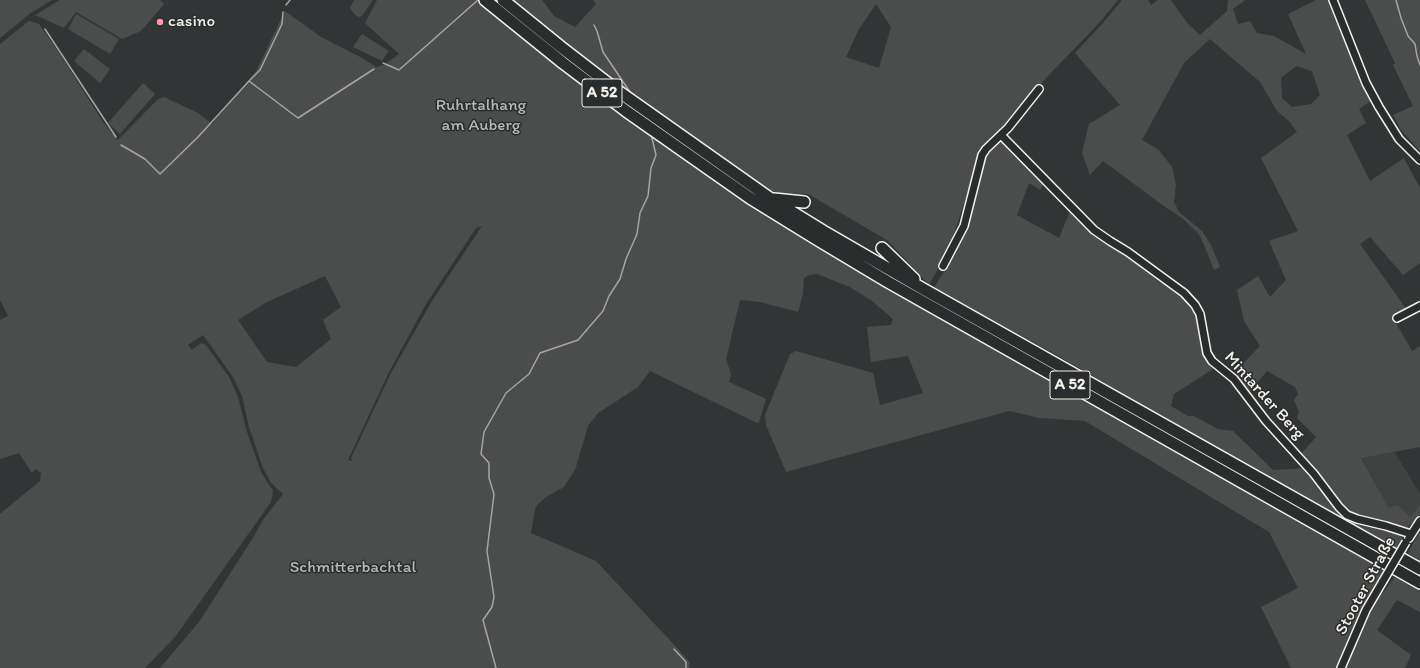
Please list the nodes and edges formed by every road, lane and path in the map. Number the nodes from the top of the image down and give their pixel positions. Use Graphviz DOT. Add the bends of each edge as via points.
graph roads {
  1 [pos="485,0"];
  2 [pos="502,0"];
  3 [pos="1333,0"];
  4 [pos="1039,89"];
  5 [pos="1001,135"];
  6 [pos="1420,160"];
  7 [pos="726,174"];
  8 [pos="771,199"];
  9 [pos="804,202"];
  10 [pos="882,248"];
  11 [pos="943,266"];
  12 [pos="926,290"];
  13 [pos="1420,306"];
  14 [pos="1397,318"];
  15 [pos="1420,521"];
  16 [pos="1411,534"];
  17 [pos="1420,569"];
  18 [pos="1420,584"];
  19 [pos="1341,668"];
  1 -- 7 [label="highway, A 52" via="594,88 658,134"];
  2 -- 7 [label="highway, A 52"];
  3 -- 6 [label="street" via="1366,83 1379,107 1399,139"];
  4 -- 5 [label="street"];
  5 -- 11 [label="street" via="982,155 964,226"];
  5 -- 16 [label="street, Mintarder Berg" via="1094,230 1184,293 1195,305 1200,314 1212,361 1234,379 1266,421 1347,515"];
  7 -- 8 [label="highway, A 52"];
  7 -- 18 [label="highway, A 52" via="756,202 882,278"];
  8 -- 9 [label="highway"];
  8 -- 12 [label="highway, A 52"];
  10 -- 12 [label="highway"];
  12 -- 17 [label="highway, A 52"];
  13 -- 14 [label="street"];
  15 -- 16 [label="street, Stooter Straße"];
  16 -- 19 [label="street, Stooter Straße, bridge" via="1366,610"];
}
